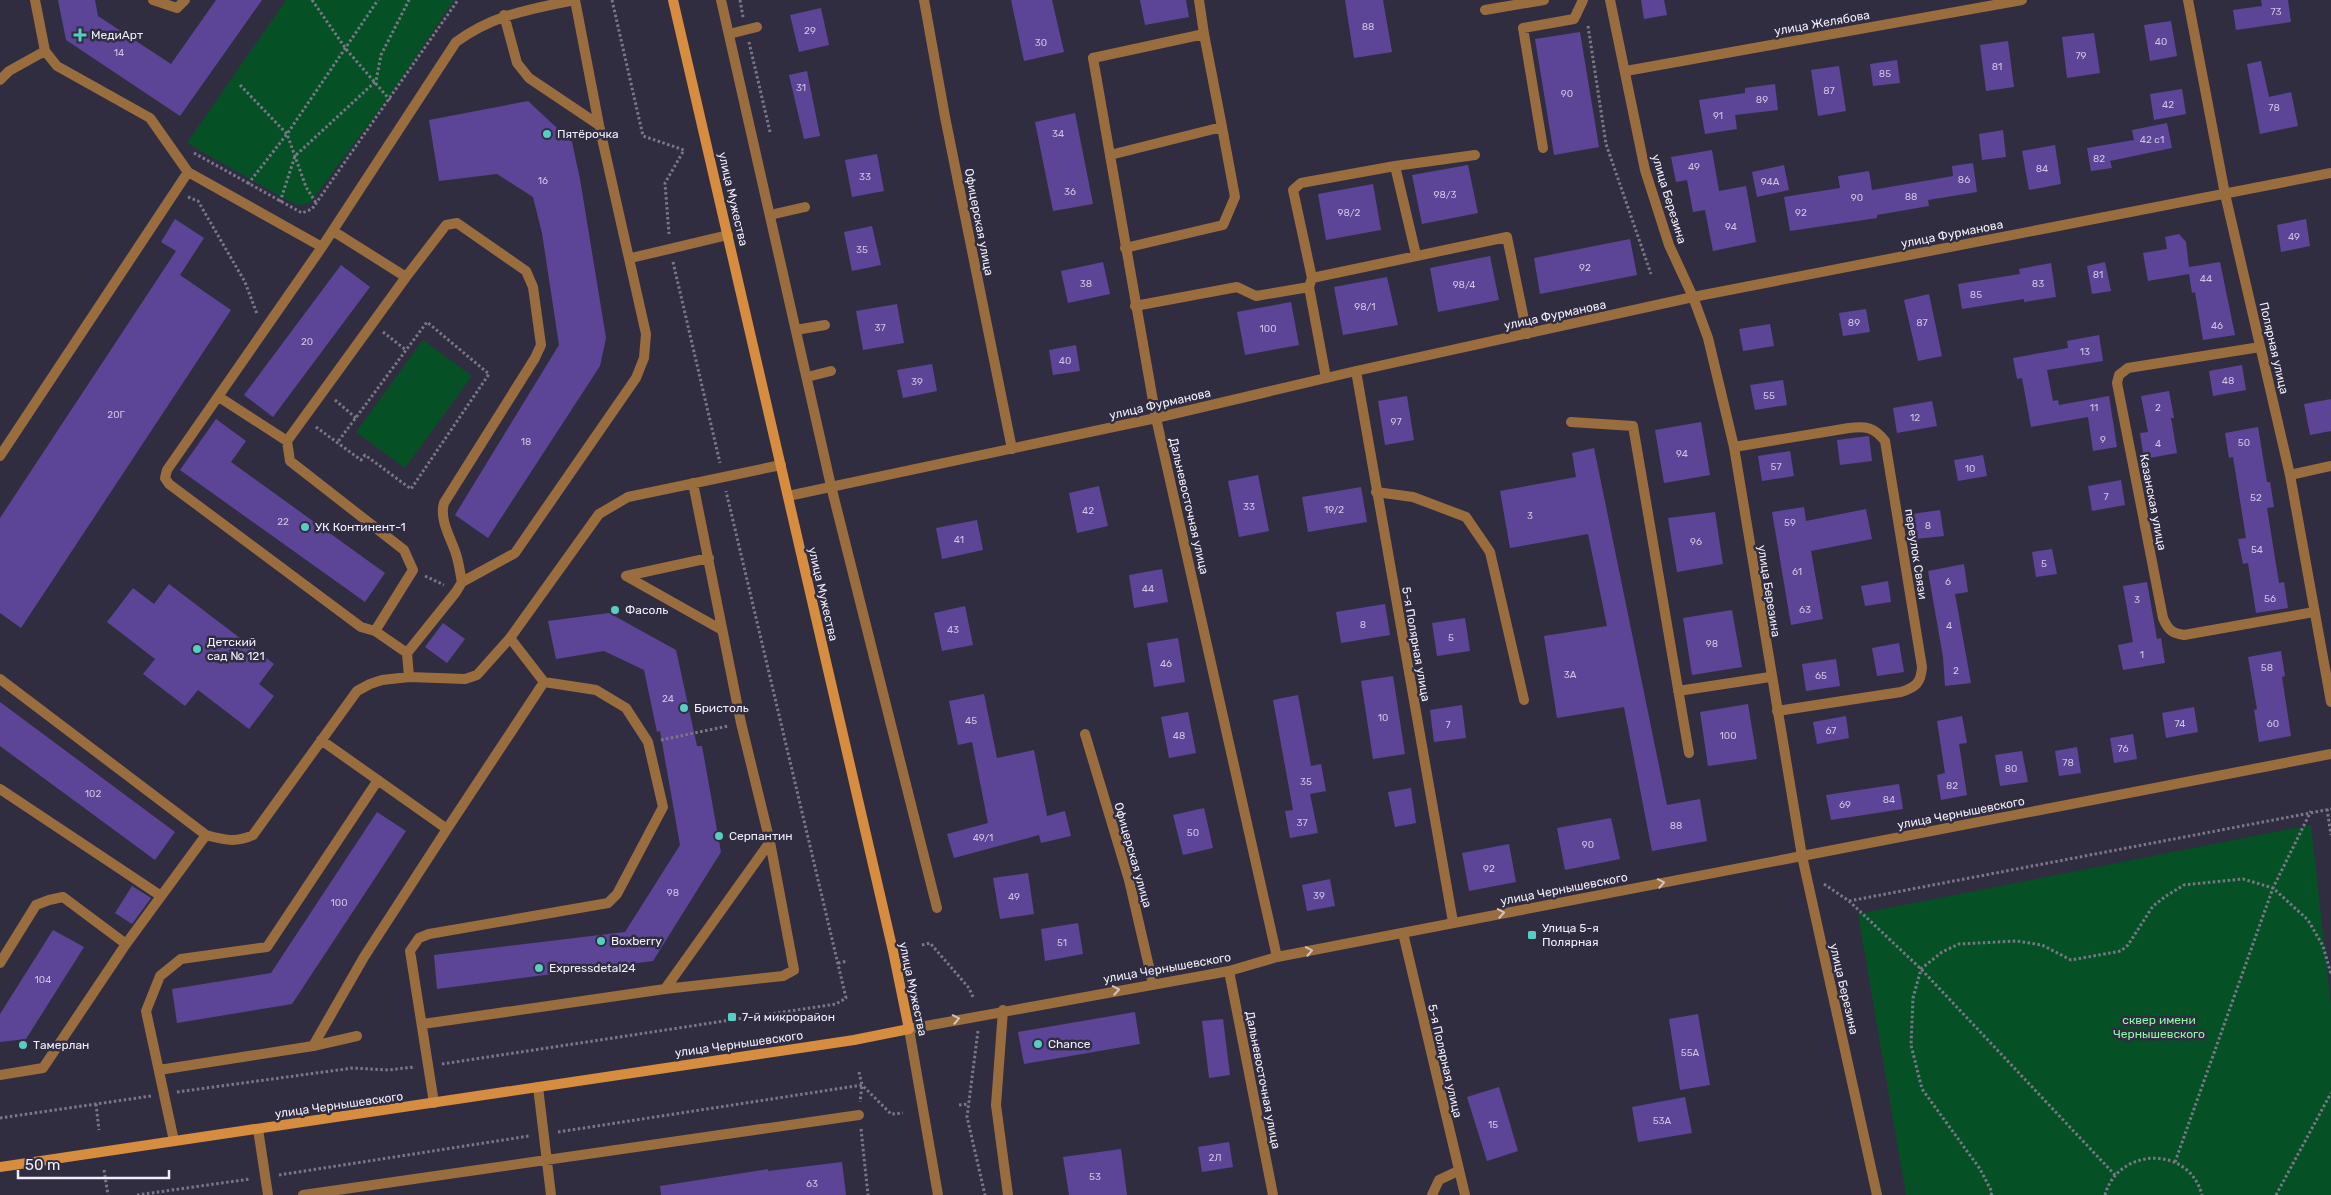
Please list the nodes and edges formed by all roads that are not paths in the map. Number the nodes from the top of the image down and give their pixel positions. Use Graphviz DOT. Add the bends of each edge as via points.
graph roads {
  1 [pos="35,0"];
  2 [pos="153,0"];
  3 [pos="185,0"];
  4 [pos="574,0"];
  5 [pos="673,0"];
  6 [pos="721,0"];
  7 [pos="924,0"];
  8 [pos="1199,0"];
  9 [pos="1544,0"];
  10 [pos="1583,0"];
  11 [pos="1610,0"];
  12 [pos="2022,0"];
  13 [pos="2188,0"];
  14 [pos="1485,10"];
  15 [pos="504,15"];
  16 [pos="752,28"];
  17 [pos="729,34"];
  18 [pos="1204,34"];
  19 [pos="45,51"];
  20 [pos="1626,71"];
  21 [pos="0,80"];
  22 [pos="599,125"];
  23 [pos="1222,127"];
  24 [pos="1543,148"];
  25 [pos="1110,155"];
  26 [pos="1474,155"];
  27 [pos="1395,166"];
  28 [pos="188,172"];
  29 [pos="2331,173"];
  30 [pos="2225,194"];
  31 [pos="805,208"];
  32 [pos="770,215"];
  33 [pos="333,231"];
  34 [pos="728,235"];
  35 [pos="322,247"];
  36 [pos="1125,248"];
  37 [pos="1416,255"];
  38 [pos="631,258"];
  39 [pos="406,277"];
  40 [pos="1310,282"];
  41 [pos="1693,297"];
  42 [pos="1135,306"];
  43 [pos="825,325"];
  44 [pos="796,330"];
  45 [pos="1527,334"];
  46 [pos="2260,347"];
  47 [pos="832,371"];
  48 [pos="1356,371"];
  49 [pos="807,377"];
  50 [pos="1326,378"];
  51 [pos="219,397"];
  52 [pos="1156,418"];
  53 [pos="1571,422"];
  54 [pos="287,441"];
  55 [pos="1734,447"];
  56 [pos="1012,450"];
  57 [pos="0,456"];
  58 [pos="781,465"];
  59 [pos="2331,466"];
  60 [pos="2290,475"];
  61 [pos="692,483"];
  62 [pos="831,486"];
  63 [pos="1376,492"];
  64 [pos="788,496"];
  65 [pos="709,558"];
  66 [pos="462,582"];
  67 [pos="2314,612"];
  68 [pos="722,630"];
  69 [pos="375,631"];
  70 [pos="510,638"];
  71 [pos="407,653"];
  72 [pos="409,677"];
  73 [pos="1770,677"];
  74 [pos="0,679"];
  75 [pos="544,682"];
  76 [pos="1678,691"];
  77 [pos="1524,700"];
  78 [pos="2331,702"];
  79 [pos="1777,711"];
  80 [pos="1085,734"];
  81 [pos="321,740"];
  82 [pos="1689,753"];
  83 [pos="2331,754"];
  84 [pos="378,780"];
  85 [pos="0,789"];
  86 [pos="447,829"];
  87 [pos="206,835"];
  88 [pos="770,842"];
  89 [pos="1802,856"];
  90 [pos="161,896"];
  91 [pos="936,908"];
  92 [pos="1453,922"];
  93 [pos="1403,933"];
  94 [pos="126,944"];
  95 [pos="1277,957"];
  96 [pos="0,963"];
  97 [pos="1229,970"];
  98 [pos="1153,984"];
  99 [pos="665,989"];
  100 [pos="1003,1010"];
  101 [pos="423,1024"];
  102 [pos="909,1029"];
  103 [pos="357,1036"];
  104 [pos="313,1046"];
  105 [pos="159,1070"];
  106 [pos="0,1075"];
  107 [pos="538,1087"];
  108 [pos="434,1103"];
  109 [pos="859,1114"];
  110 [pos="258,1129"];
  111 [pos="174,1141"];
  112 [pos="546,1161"];
  113 [pos="0,1167"];
  114 [pos="1458,1171"];
  115 [pos="268,1195"];
  116 [pos="303,1195"];
  117 [pos="551,1195"];
  118 [pos="938,1195"];
  119 [pos="1008,1195"];
  120 [pos="1273,1195"];
  121 [pos="1432,1195"];
  122 [pos="1464,1195"];
  123 [pos="1877,1195"];
  1 -- 19 [label="street"];
  2 -- 3 [label="street" via="177,8"];
  4 -- 15 [label="street"];
  4 -- 22 [label="street"];
  5 -- 34 [label="main road, улица Мужества"];
  6 -- 17 [label="street"];
  7 -- 56 [label="street, Офицерская улица"];
  8 -- 18 [label="street"];
  9 -- 14 [label="street"];
  10 -- 24 [label="street" via="1574,19 1523,28"];
  11 -- 20 [label="street, улица Березина"];
  12 -- 20 [label="street, улица Желябова"];
  13 -- 30 [label="street, Полярная улица"];
  15 -- 22 [label="street" via="517,63 529,78"];
  15 -- 33 [label="street" via="456,42"];
  16 -- 17 [label="street"];
  17 -- 32 [label="street"];
  18 -- 23 [label="street"];
  18 -- 25 [label="street, Дальневосточная улица" via="1093,58"];
  19 -- 21 [label="street" via="9,71"];
  19 -- 28 [label="street" via="57,66 150,118"];
  20 -- 41 [label="street, улица Березина" via="1650,188 1669,244"];
  22 -- 38 [label="street"];
  23 -- 25 [label="street"];
  23 -- 36 [label="street" via="1235,197 1223,225"];
  25 -- 36 [label="street, Дальневосточная улица"];
  26 -- 27 [label="street"];
  27 -- 37 [label="street"];
  27 -- 40 [label="street" via="1301,183 1293,190"];
  28 -- 35 [label="street"];
  28 -- 57 [label="street"];
  29 -- 30 [label="street, улица Фурманова"];
  30 -- 41 [label="street, улица Фурманова"];
  30 -- 46 [label="street, Полярная улица"];
  31 -- 32 [label="street"];
  32 -- 44 [label="street"];
  33 -- 35 [label="street"];
  33 -- 39 [label="street"];
  34 -- 38 [label="street"];
  34 -- 58 [label="main road, улица Мужества"];
  35 -- 51 [label="street"];
  36 -- 42 [label="street, Дальневосточная улица"];
  37 -- 40 [label="street"];
  37 -- 45 [label="street" via="1507,237"];
  38 -- 66 [label="street" via="646,334 644,358 636,378 515,553"];
  39 -- 54 [label="street"];
  39 -- 66 [label="street" via="439,232 446,225 457,223 526,271 533,287 541,345 442,510"];
  40 -- 42 [label="street" via="1256,296 1237,287"];
  40 -- 50 [label="street"];
  41 -- 45 [label="street, улица Фурманова"];
  41 -- 55 [label="street, улица Березина" via="1708,338"];
  42 -- 52 [label="street, Дальневосточная улица"];
  43 -- 44 [label="street"];
  44 -- 49 [label="street"];
  45 -- 48 [label="street, улица Фурманова"];
  46 -- 60 [label="street, Полярная улица"];
  46 -- 67 [label="street, Казанская улица" via="2128,368 2119,375 2117,383 2163,618 2174,634 2184,635"];
  47 -- 49 [label="street"];
  48 -- 50 [label="street, улица Фурманова"];
  48 -- 63 [label="street, 5-я Полярная улица"];
  49 -- 62 [label="street"];
  50 -- 52 [label="street, улица Фурманова"];
  51 -- 54 [label="street"];
  51 -- 69 [label="street" via="167,470 165,478 168,484 361,627"];
  52 -- 56 [label="street, улица Фурманова"];
  52 -- 95 [label="street, Дальневосточная улица"];
  53 -- 76 [label="street" via="1633,426"];
  54 -- 69 [label="street" via="290,461 404,550 414,570"];
  55 -- 73 [label="street, улица Березина"];
  55 -- 79 [label="street, переулок Связи" via="1867,426 1878,431 1885,441 1919,647 1921,679 1914,688"];
  56 -- 62 [label="street, улица Фурманова"];
  58 -- 61 [label="street"];
  58 -- 64 [label="main road, улица Мужества"];
  59 -- 60 [label="street"];
  60 -- 67 [label="street, Полярная улица"];
  61 -- 65 [label="street"];
  61 -- 70 [label="street" via="628,497 599,514"];
  62 -- 64 [label="street, улица Фурманова"];
  62 -- 91 [label="street"];
  63 -- 77 [label="street" via="1413,496 1466,517 1471,524 1490,552"];
  63 -- 92 [label="street, 5-я Полярная улица"];
  64 -- 102 [label="main road, улица Мужества"];
  65 -- 68 [label="street"];
  65 -- 68 [label="street" via="626,576"];
  66 -- 71 [label="street"];
  67 -- 78 [label="street, Полярная улица"];
  68 -- 88 [label="street"];
  69 -- 71 [label="street"];
  70 -- 72 [label="street" via="477,675 465,680"];
  70 -- 75 [label="street"];
  71 -- 72 [label="street"];
  72 -- 81 [label="street" via="382,680 357,691"];
  73 -- 76 [label="street"];
  73 -- 79 [label="street, улица Березина"];
  74 -- 87 [label="street"];
  75 -- 86 [label="street"];
  75 -- 101 [label="street" via="596,690 626,708 648,742 663,807 618,894 608,903 419,938 410,951"];
  76 -- 82 [label="street"];
  79 -- 89 [label="street, улица Березина"];
  80 -- 98 [label="street, Офицерская улица" via="1129,880"];
  81 -- 84 [label="street"];
  81 -- 87 [label="street" via="253,835 229,842"];
  83 -- 89 [label="street, улица Чернышевского"];
  84 -- 86 [label="street"];
  84 -- 105 [label="street" via="266,947 181,959 160,976 146,1011"];
  85 -- 90 [label="street"];
  86 -- 104 [label="street" via="364,957"];
  87 -- 90 [label="street"];
  88 -- 99 [label="street"];
  88 -- 99 [label="street" via="794,970 783,976"];
  92 -- 89 [label="street, улица Чернышевского, one-way"];
  89 -- 123 [label="street, улица Березина"];
  90 -- 94 [label="street"];
  92 -- 93 [label="street, улица Чернышевского"];
  95 -- 93 [label="street, улица Чернышевского, one-way"];
  93 -- 114 [label="street, 5-я Полярная улица"];
  94 -- 96 [label="street" via="63,897 36,905"];
  94 -- 106 [label="street" via="43,1068"];
  95 -- 97 [label="street, улица Чернышевского"];
  97 -- 98 [label="street, улица Чернышевского"];
  97 -- 120 [label="street, Дальневосточная улица"];
  100 -- 98 [label="street, улица Чернышевского, one-way"];
  99 -- 101 [label="street"];
  102 -- 100 [label="street, улица Чернышевского, one-way"];
  100 -- 119 [label="street" via="996,1105"];
  101 -- 108 [label="street"];
  102 -- 107 [label="main road, улица Чернышевского"];
  102 -- 118 [label="street, улица Мужества"];
  103 -- 104 [label="street"];
  104 -- 105 [label="street"];
  105 -- 111 [label="street"];
  107 -- 108 [label="main road, улица Чернышевского"];
  107 -- 112 [label="street"];
  108 -- 110 [label="main road, улица Чернышевского"];
  109 -- 112 [label="street"];
  110 -- 111 [label="main road, улица Чернышевского"];
  110 -- 115 [label="street"];
  111 -- 113 [label="main road, улица Чернышевского"];
  112 -- 116 [label="street"];
  112 -- 117 [label="street"];
  114 -- 121 [label="street" via="1439,1180"];
  114 -- 122 [label="street, 5-я Полярная улица"];
}
